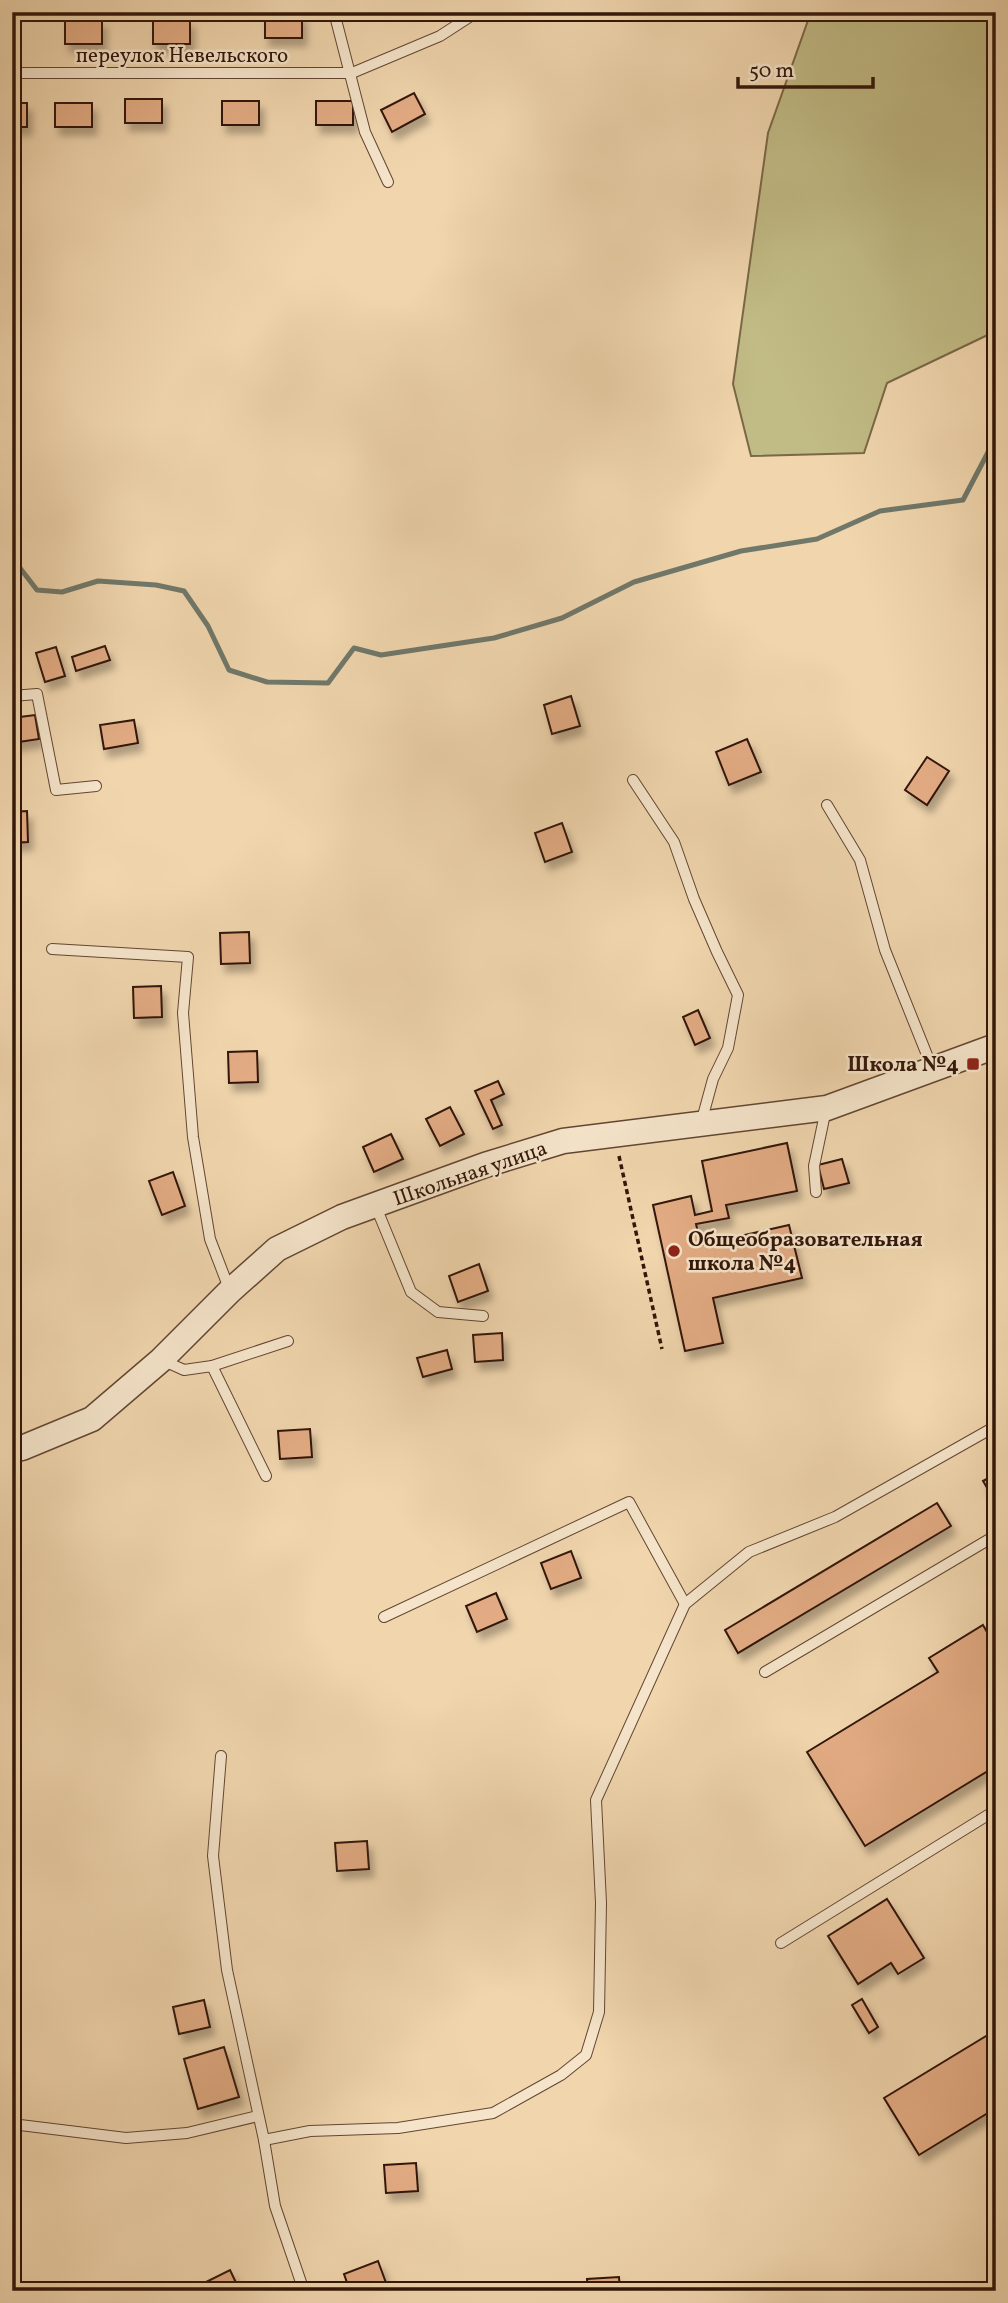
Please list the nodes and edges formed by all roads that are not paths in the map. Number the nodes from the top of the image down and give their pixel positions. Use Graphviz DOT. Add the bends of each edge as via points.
graph roads {
  1 [pos="334,12"];
  2 [pos="477,12"];
  3 [pos="12,73"];
  4 [pos="352,73"];
  5 [pos="388,183"];
  6 [pos="12,696"];
  7 [pos="633,780"];
  8 [pos="96,786"];
  9 [pos="827,805"];
  10 [pos="52,949"];
  11 [pos="996,1046"];
  12 [pos="933,1071"];
  13 [pos="827,1108"];
  14 [pos="701,1124"];
  15 [pos="816,1192"];
  16 [pos="375,1205"];
  17 [pos="230,1291"];
  18 [pos="482,1316"];
  19 [pos="288,1341"];
  20 [pos="161,1360"];
  21 [pos="212,1366"];
  22 [pos="996,1426"];
  23 [pos="12,1449"];
  24 [pos="266,1476"];
  25 [pos="995,1537"];
  26 [pos="685,1604"];
  27 [pos="384,1618"];
  28 [pos="765,1672"];
  29 [pos="221,1756"];
  30 [pos="996,1810"];
  31 [pos="781,1943"];
  32 [pos="258,2116"];
  33 [pos="12,2124"];
  34 [pos="264,2140"];
  35 [pos="304,2291"];
  1 -- 4 [label="lane"];
  2 -- 4 [label="lane, переулок Невельского" via="440,36"];
  3 -- 4 [label="lane, переулок Невельского"];
  4 -- 5 [label="lane" via="365,132"];
  6 -- 8 [label="lane" via="37,694 56,790"];
  7 -- 14 [label="lane" via="674,842 694,899 738,995 728,1048 713,1079"];
  9 -- 12 [label="lane" via="860,860 885,950"];
  10 -- 17 [label="lane" via="188,957 183,1013 193,1137 210,1239"];
  11 -- 12 [label="street, Школьная улица"];
  12 -- 13 [label="street, Школьная улица"];
  13 -- 14 [label="street, Школьная улица"];
  13 -- 15 [label="lane" via="814,1166"];
  14 -- 16 [label="street, Школьная улица" via="563,1141"];
  16 -- 17 [label="street, Школьная улица" via="278,1250"];
  16 -- 18 [label="lane" via="411,1292 438,1312"];
  17 -- 20 [label="street, Школьная улица"];
  19 -- 21 [label="lane"];
  20 -- 21 [label="lane" via="184,1370"];
  20 -- 23 [label="street, Школьная улица" via="92,1419"];
  21 -- 24 [label="lane"];
  22 -- 26 [label="lane" via="835,1517 749,1552"];
  25 -- 28 [label="lane"];
  26 -- 27 [label="lane" via="629,1502"];
  26 -- 34 [label="lane" via="596,1800 601,1903 599,2012 586,2055 561,2075 493,2113 398,2128 310,2132"];
  29 -- 32 [label="lane" via="213,1856 227,1970"];
  30 -- 31 [label="lane"];
  32 -- 33 [label="lane" via="187,2133 126,2138"];
  32 -- 34 [label="lane"];
  34 -- 35 [label="lane" via="275,2206"];
}
